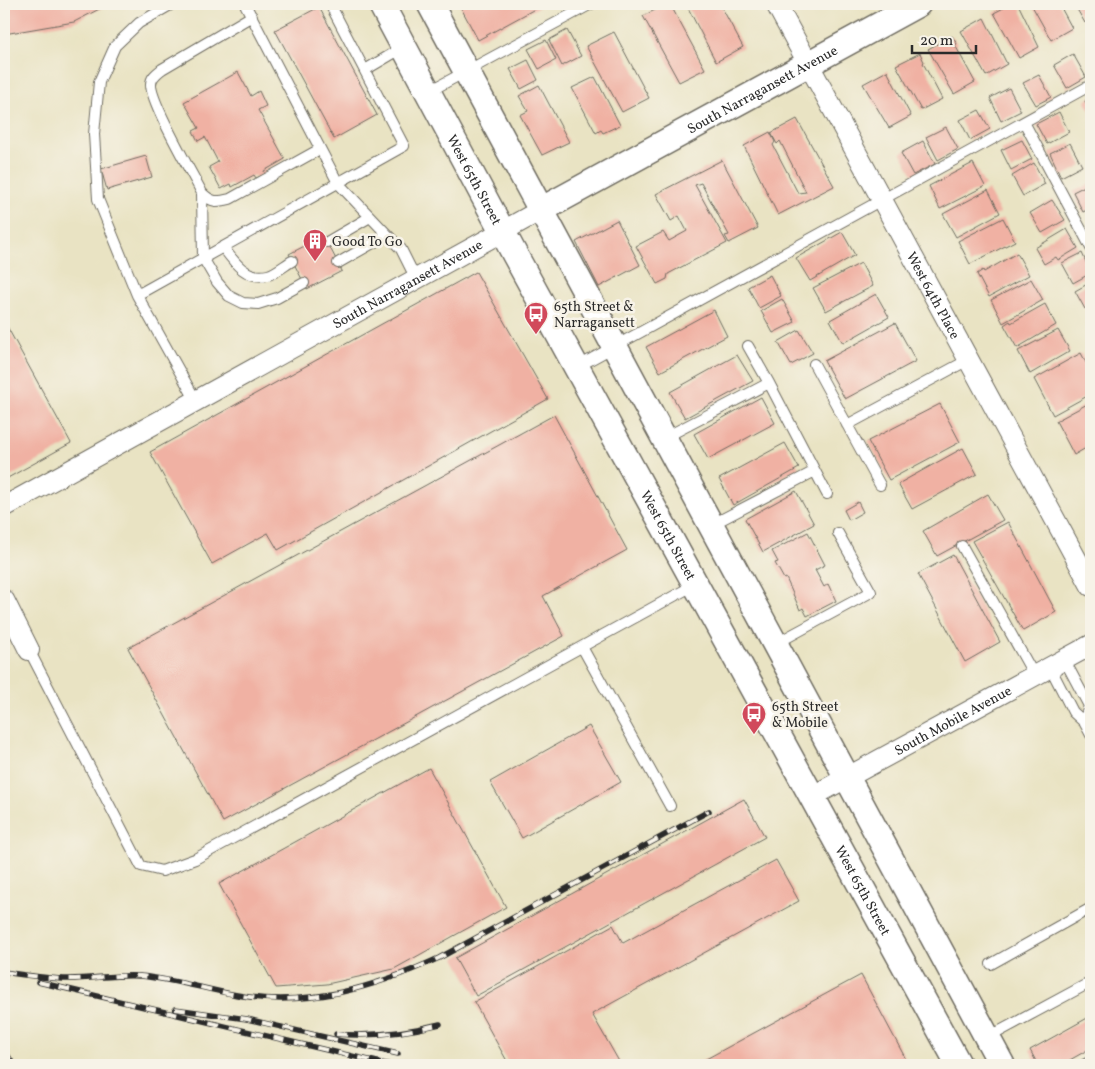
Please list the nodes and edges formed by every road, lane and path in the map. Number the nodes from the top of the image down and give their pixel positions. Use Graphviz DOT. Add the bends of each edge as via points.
graph roads {
  1 [pos="172,4"];
  2 [pos="245,4"];
  3 [pos="330,4"];
  4 [pos="382,4"];
  5 [pos="430,4"];
  6 [pos="591,4"];
  7 [pos="776,4"];
  8 [pos="918,4"];
  9 [pos="252,16"];
  10 [pos="404,46"];
  11 [pos="808,64"];
  12 [pos="365,70"];
  13 [pos="467,72"];
  14 [pos="1091,85"];
  15 [pos="428,92"];
  16 [pos="1024,122"];
  17 [pos="320,149"];
  18 [pos="338,183"];
  19 [pos="202,193"];
  20 [pos="882,201"];
  21 [pos="541,210"];
  22 [pos="370,217"];
  23 [pos="502,232"];
  24 [pos="387,235"];
  25 [pos="327,242"];
  26 [pos="223,247"];
  27 [pos="1091,248"];
  28 [pos="203,258"];
  29 [pos="292,261"];
  30 [pos="338,263"];
  31 [pos="416,279"];
  32 [pos="304,283"];
  33 [pos="137,295"];
  34 [pos="614,346"];
  35 [pos="748,346"];
  36 [pos="968,360"];
  37 [pos="814,364"];
  38 [pos="576,367"];
  39 [pos="768,383"];
  40 [pos="196,401"];
  41 [pos="848,425"];
  42 [pos="664,438"];
  43 [pos="815,471"];
  44 [pos="880,485"];
  45 [pos="827,494"];
  46 [pos="4,508"];
  47 [pos="711,525"];
  48 [pos="838,534"];
  49 [pos="962,546"];
  50 [pos="696,584"];
  51 [pos="1091,586"];
  52 [pos="4,600"];
  53 [pos="775,644"];
  54 [pos="1091,645"];
  55 [pos="582,647"];
  56 [pos="29,650"];
  57 [pos="1049,667"];
  58 [pos="1084,722"];
  59 [pos="1091,735"];
  60 [pos="847,778"];
  61 [pos="813,796"];
  62 [pos="670,806"];
  63 [pos="1091,908"];
  64 [pos="991,964"];
  65 [pos="1091,982"];
  66 [pos="987,1038"];
  67 [pos="1091,1061"];
  68 [pos="959,1065"];
  69 [pos="1002,1065"];
  70 [pos="1084,1065"];
  1 -- 33 [label="lane" via="139,23 115,46 99,82 94,134 98,199"];
  2 -- 9 [label="lane"];
  3 -- 12 [label="lane"];
  4 -- 10 [label="street, West 65th Street"];
  5 -- 13 [label="street"];
  6 -- 13 [label="lane"];
  7 -- 11 [label="street, West 64th Place"];
  8 -- 11 [label="street, South Narragansett Avenue"];
  9 -- 17 [label="lane"];
  9 -- 19 [label="lane" via="152,78 150,86 158,108"];
  10 -- 12 [label="lane"];
  10 -- 15 [label="street, West 65th Street"];
  11 -- 20 [label="street, West 64th Place"];
  11 -- 21 [label="street, South Narragansett Avenue"];
  12 -- 18 [label="lane" via="404,146"];
  13 -- 15 [label="lane"];
  13 -- 21 [label="street"];
  14 -- 16 [label="lane"];
  15 -- 23 [label="street, West 65th Street"];
  16 -- 20 [label="lane"];
  16 -- 27 [label="lane"];
  17 -- 18 [label="lane"];
  17 -- 19 [label="lane" via="230,199 210,201"];
  18 -- 22 [label="lane"];
  18 -- 26 [label="lane"];
  19 -- 28 [label="lane"];
  20 -- 34 [label="lane"];
  20 -- 36 [label="street, West 64th Place"];
  21 -- 23 [label="street, South Narragansett Avenue"];
  21 -- 34 [label="street"];
  22 -- 24 [label="lane"];
  22 -- 25 [label="lane"];
  23 -- 31 [label="street, South Narragansett Avenue"];
  23 -- 38 [label="street, West 65th Street"];
  24 -- 30 [label="lane"];
  24 -- 31 [label="lane" via="401,249"];
  26 -- 28 [label="lane"];
  26 -- 29 [label="lane" via="236,266 250,274 268,275"];
  28 -- 32 [label="lane" via="229,296 243,304 258,304 276,298"];
  28 -- 33 [label="lane"];
  31 -- 40 [label="street, South Narragansett Avenue"];
  33 -- 40 [label="lane"];
  34 -- 38 [label="lane"];
  34 -- 42 [label="street"];
  35 -- 39 [label="lane"];
  36 -- 41 [label="lane"];
  36 -- 51 [label="street, West 64th Place"];
  37 -- 41 [label="lane"];
  38 -- 50 [label="street, West 65th Street"];
  39 -- 42 [label="lane"];
  39 -- 43 [label="lane"];
  40 -- 46 [label="street, South Narragansett Avenue"];
  41 -- 44 [label="lane"];
  42 -- 47 [label="street"];
  43 -- 45 [label="lane"];
  43 -- 47 [label="lane"];
  47 -- 53 [label="street"];
  48 -- 53 [label="lane" via="871,592"];
  49 -- 57 [label="lane"];
  50 -- 55 [label="lane"];
  50 -- 61 [label="street, West 65th Street"];
  52 -- 56 [label="street"];
  53 -- 60 [label="street"];
  54 -- 57 [label="street, South Mobile Avenue"];
  55 -- 56 [label="lane" via="195,859 162,871 141,866"];
  55 -- 62 [label="lane"];
  57 -- 58 [label="lane" via="1073,712"];
  57 -- 58 [label="lane" via="1088,706"];
  57 -- 60 [label="street, South Mobile Avenue"];
  58 -- 59 [label="lane"];
  60 -- 61 [label="street, South Mobile Avenue"];
  60 -- 66 [label="street"];
  61 -- 68 [label="street, West 65th Street"];
  63 -- 64 [label="lane"];
  65 -- 66 [label="lane"];
  66 -- 69 [label="street"];
  67 -- 70 [label="lane"];
}
